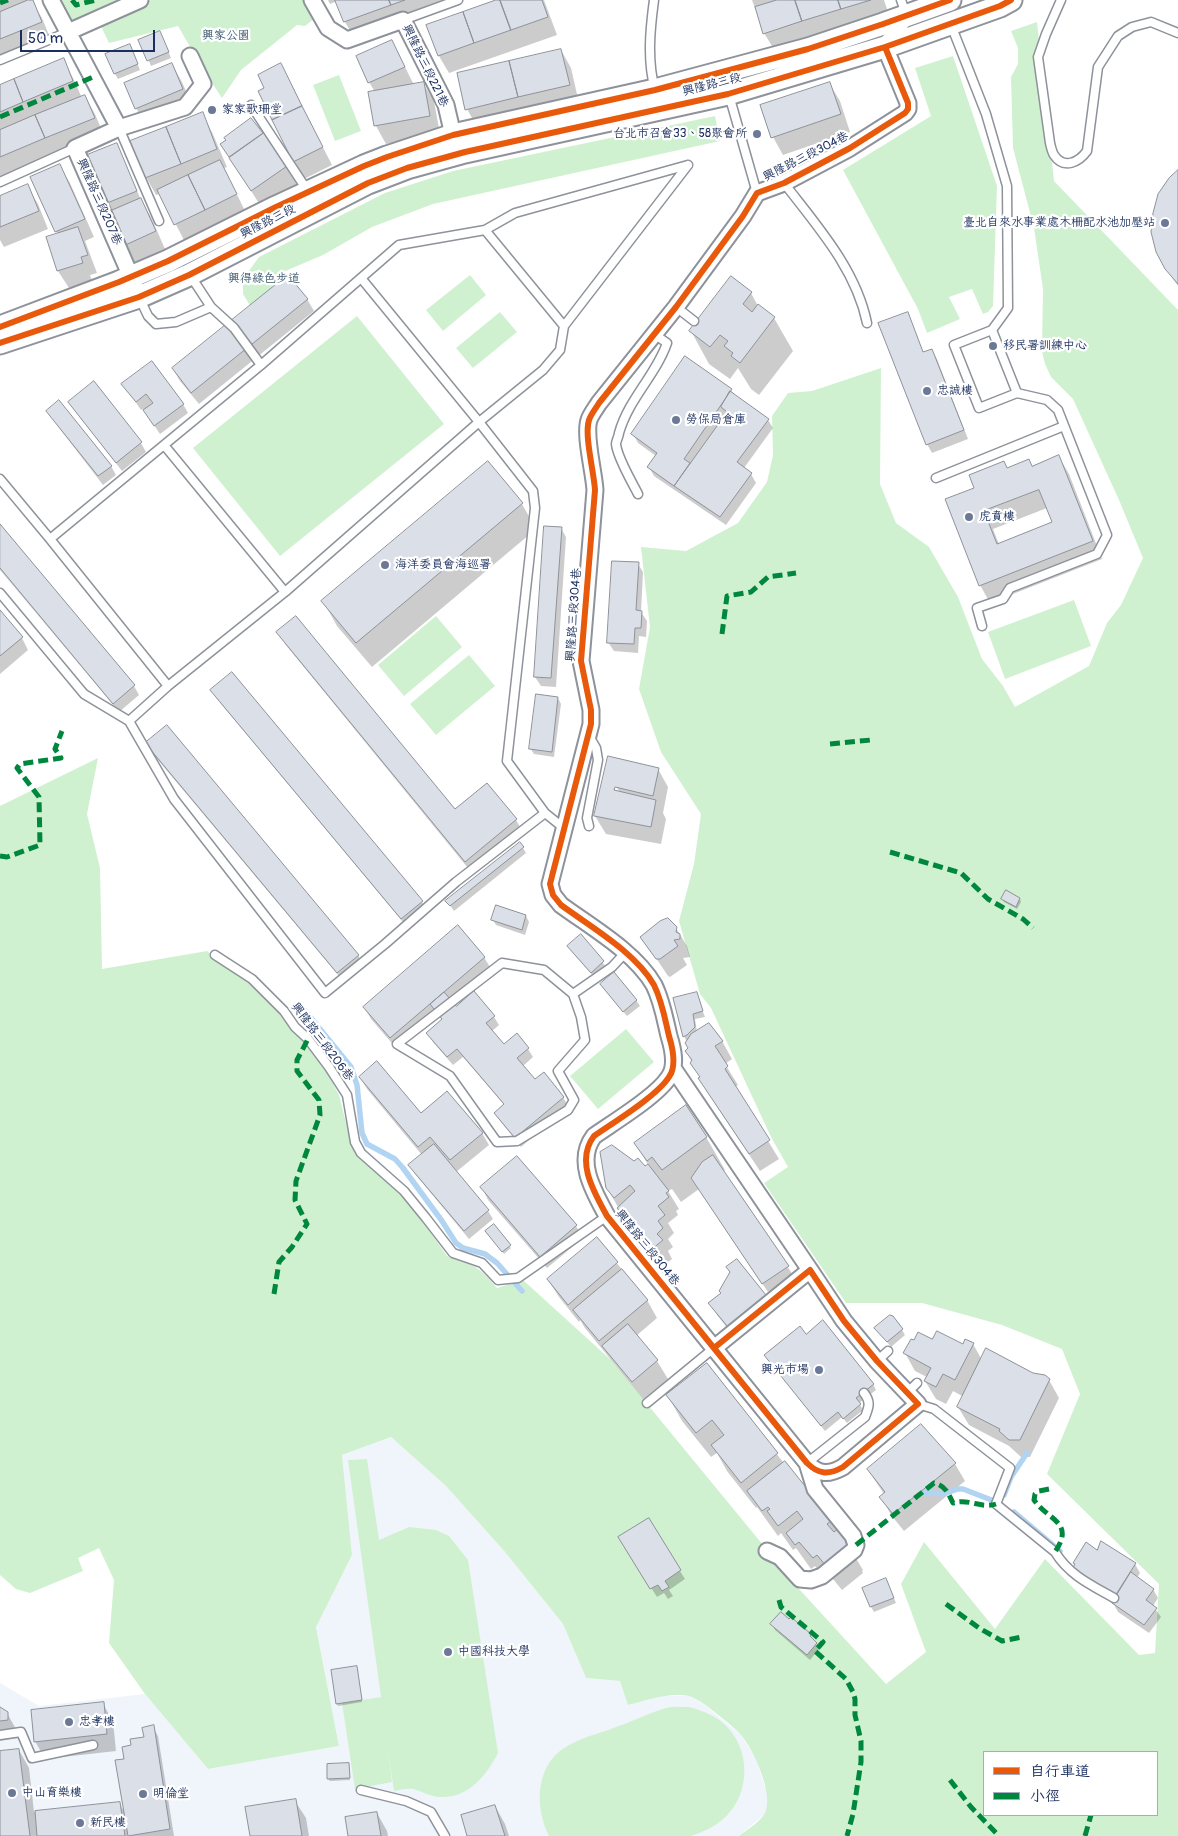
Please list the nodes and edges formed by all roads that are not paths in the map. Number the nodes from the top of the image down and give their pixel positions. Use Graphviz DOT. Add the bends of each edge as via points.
graph roads {
  1 [pos="51,0"];
  2 [pos="140,0"];
  3 [pos="312,0"];
  4 [pos="458,0"];
  5 [pos="654,0"];
  6 [pos="950,0"];
  7 [pos="1010,0"];
  8 [pos="1061,0"];
  9 [pos="904,8"];
  10 [pos="403,20"];
  11 [pos="951,24"];
  12 [pos="68,32"];
  13 [pos="1178,32"];
  14 [pos="885,46"];
  15 [pos="190,56"];
  16 [pos="0,60"];
  17 [pos="728,94"];
  18 [pos="658,99"];
  19 [pos="251,105"];
  20 [pos="119,128"];
  21 [pos="453,136"];
  22 [pos="75,148"];
  23 [pos="0,182"];
  24 [pos="784,183"];
  25 [pos="308,192"];
  26 [pos="757,194"];
  27 [pos="159,221"];
  28 [pos="485,230"];
  29 [pos="189,275"];
  30 [pos="131,277"];
  31 [pos="361,278"];
  32 [pos="139,297"];
  33 [pos="211,307"];
  34 [pos="676,307"];
  35 [pos="694,321"];
  36 [pos="867,323"];
  37 [pos="564,326"];
  38 [pos="0,327"];
  39 [pos="992,330"];
  40 [pos="654,334"];
  41 [pos="0,343"];
  42 [pos="261,365"];
  43 [pos="1017,393"];
  44 [pos="479,422"];
  45 [pos="1064,426"];
  46 [pos="164,445"];
  47 [pos="936,478"];
  48 [pos="0,479"];
  49 [pos="638,494"];
  50 [pos="50,539"];
  51 [pos="285,592"];
  52 [pos="0,593"];
  53 [pos="982,626"];
  54 [pos="168,686"];
  55 [pos="129,721"];
  56 [pos="589,736"];
  57 [pos="545,813"];
  58 [pos="588,826"];
  59 [pos="564,829"];
  60 [pos="625,953"];
  61 [pos="215,956"];
  62 [pos="573,994"];
  63 [pos="673,1068"];
  64 [pos="606,1216"];
  65 [pos="810,1270"];
  66 [pos="714,1348"];
  67 [pos="864,1393"];
  68 [pos="914,1393"];
  69 [pos="647,1403"];
  70 [pos="807,1463"];
  71 [pos="768,1551"];
  72 [pos="1114,1598"];
  73 [pos="0,1735"];
  74 [pos="93,1745"];
  75 [pos="361,1790"];
  76 [pos="445,1836"];
  1 -- 12 [label="street"];
  2 -- 12 [label="street"];
  3 -- 10 [label="street, 興隆路三段221巷" via="328,28 347,40"];
  4 -- 10 [label="lane"];
  5 -- 18 [label="lane" via="649,39 652,76"];
  6 -- 9 [label="main road, 興隆路三段"];
  7 -- 11 [label="main road, 興隆路三段"];
  8 -- 13 [label="lane" via="1038,57 1050,143 1054,155 1061,161 1071,163 1080,160 1087,151 1098,67 1118,36 1132,26 1151,22"];
  9 -- 14 [label="street"];
  9 -- 18 [label="main road, 興隆路三段" via="808,49"];
  10 -- 21 [label="street, 興隆路三段221巷" via="446,104"];
  11 -- 14 [label="main road, 興隆路三段"];
  11 -- 39 [label="lane" via="986,114 1007,186 1008,308"];
  12 -- 16 [label="lane"];
  12 -- 20 [label="street"];
  14 -- 17 [label="main road, 興隆路三段"];
  14 -- 24 [label="street, 興隆路三段304巷" via="908,103 905,114"];
  15 -- 20 [label="street, 興隆路三段207巷" via="203,84 185,107"];
  17 -- 18 [label="main road, 興隆路三段"];
  17 -- 26 [label="lane"];
  18 -- 21 [label="main road, 興隆路三段"];
  18 -- 29 [label="main road, 興隆路三段" via="407,168 368,183"];
  19 -- 25 [label="lane"];
  20 -- 22 [label="street, 興隆路三段207巷"];
  20 -- 27 [label="lane"];
  21 -- 25 [label="main road, 興隆路三段" via="364,166"];
  22 -- 23 [label="lane"];
  22 -- 30 [label="street, 興隆路三段207巷"];
  24 -- 26 [label="street, 興隆路三段304巷"];
  24 -- 36 [label="lane" via="844,265 861,297"];
  25 -- 30 [label="main road, 興隆路三段"];
  26 -- 34 [label="street, 興隆路三段304巷"];
  28 -- 31 [label="lane" via="399,245"];
  28 -- 37 [label="lane"];
  28 -- 37 [label="lane" via="515,213 688,164"];
  29 -- 32 [label="main road, 興隆路三段"];
  29 -- 33 [label="lane"];
  30 -- 32 [label="street, 興隆路三段207巷"];
  30 -- 38 [label="main road, 興隆路三段"];
  31 -- 42 [label="lane"];
  31 -- 44 [label="lane"];
  32 -- 33 [label="lane" via="148,316 156,324 176,322"];
  32 -- 41 [label="main road, 興隆路三段"];
  33 -- 42 [label="lane" via="234,328"];
  34 -- 35 [label="lane"];
  34 -- 40 [label="street, 興隆路三段304巷"];
  37 -- 44 [label="lane" via="560,350 543,370"];
  39 -- 43 [label="lane"];
  39 -- 43 [label="lane" via="954,345 957,354 979,408"];
  40 -- 49 [label="lane" via="667,344 664,354 623,418 616,444"];
  40 -- 56 [label="street, 興隆路三段304巷" via="589,420 595,490 581,661 591,710"];
  42 -- 46 [label="lane"];
  43 -- 45 [label="lane" via="1047,400 1058,410"];
  44 -- 51 [label="lane"];
  44 -- 57 [label="lane" via="533,491 536,508 507,761"];
  45 -- 47 [label="lane"];
  45 -- 53 [label="lane" via="1107,535 1096,554 1010,588 1003,599 977,608"];
  46 -- 50 [label="lane"];
  46 -- 51 [label="lane"];
  48 -- 50 [label="lane"];
  50 -- 54 [label="lane"];
  51 -- 54 [label="lane"];
  52 -- 55 [label="lane" via="84,694"];
  54 -- 55 [label="lane"];
  55 -- 57 [label="lane" via="174,799 325,992 456,882"];
  56 -- 58 [label="lane" via="598,760"];
  56 -- 59 [label="street, 興隆路三段304巷"];
  57 -- 59 [label="lane"];
  59 -- 60 [label="street, 興隆路三段304巷" via="550,884 553,895 561,905"];
  60 -- 62 [label="lane" via="612,967"];
  60 -- 63 [label="street, 興隆路三段304巷" via="646,973 661,1001 673,1050"];
  61 -- 64 [label="lane, 興隆路三段206巷" via="252,980 308,1039 347,1094 355,1142 362,1153 404,1191 452,1253 482,1263 498,1280 518,1278"];
  62 -- 62 [label="lane" via="544,970 502,963 396,1044 450,1076 497,1142 517,1141 568,1110 574,1100 558,1070 585,1040"];
  63 -- 64 [label="street, 興隆路三段304巷" via="658,1090 594,1136 588,1144 586,1164 589,1180"];
  63 -- 65 [label="street"];
  64 -- 66 [label="street, 興隆路三段304巷"];
  65 -- 66 [label="street"];
  65 -- 68 [label="street" via="844,1321 882,1356"];
  66 -- 69 [label="lane"];
  66 -- 70 [label="street, 興隆路三段304巷"];
  67 -- 70 [label="lane" via="870,1406 865,1417"];
  68 -- 70 [label="street, 興隆路三段304巷" via="843,1467 834,1472 821,1472"];
  68 -- 72 [label="lane" via="1010,1468 996,1504 1055,1552 1075,1576"];
  70 -- 71 [label="street" via="815,1489 854,1536 854,1550 811,1580 800,1579 780,1557"];
  73 -- 74 [label="lane" via="21,1732 32,1758"];
  75 -- 76 [label="lane" via="406,1801 430,1812"];
}
